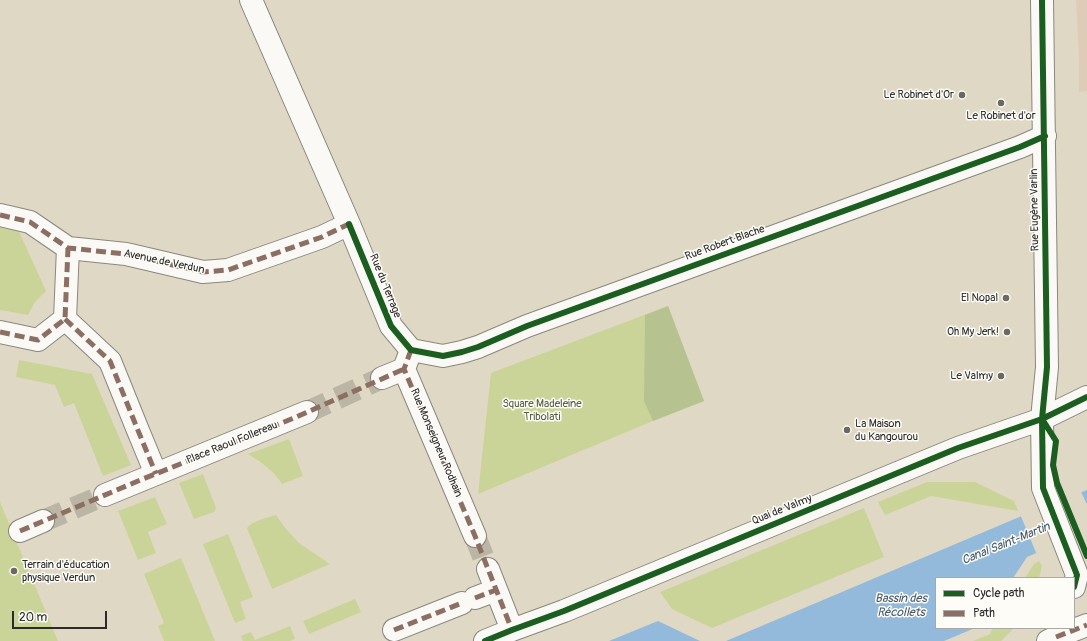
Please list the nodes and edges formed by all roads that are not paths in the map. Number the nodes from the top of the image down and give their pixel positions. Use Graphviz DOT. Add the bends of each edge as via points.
graph roads {
  1 [pos="251,0"];
  2 [pos="1042,0"];
  3 [pos="1045,136"];
  4 [pos="0,215"];
  5 [pos="349,224"];
  6 [pos="68,248"];
  7 [pos="65,319"];
  8 [pos="0,332"];
  9 [pos="407,360"];
  10 [pos="382,378"];
  11 [pos="1087,397"];
  12 [pos="307,412"];
  13 [pos="1042,419"];
  14 [pos="147,478"];
  15 [pos="105,495"];
  16 [pos="43,521"];
  17 [pos="20,531"];
  18 [pos="476,536"];
  19 [pos="488,569"];
  20 [pos="1075,583"];
  21 [pos="496,590"];
  22 [pos="1087,624"];
  23 [pos="1074,629"];
  24 [pos="1075,629"];
  25 [pos="394,630"];
  26 [pos="512,630"];
  27 [pos="1054,637"];
  28 [pos="485,641"];
  1 -- 5 [label="street, Rue du Terrage"];
  2 -- 3 [label="street, Rue Eugène Varlin"];
  3 -- 9 [label="street, Rue Robert Blache" via="527,326 478,347 443,356"];
  3 -- 13 [label="street, Rue Eugène Varlin" via="1047,367"];
  4 -- 6 [label="street, Avenue de Verdun" via="30,222"];
  5 -- 6 [label="street, Avenue de Verdun" via="322,237 228,270 203,272 126,254"];
  5 -- 9 [label="street, Rue du Terrage" via="390,326"];
  6 -- 7 [label="street"];
  7 -- 8 [label="street" via="38,340"];
  7 -- 14 [label="street" via="110,361 137,428"];
  9 -- 10 [label="street"];
  9 -- 18 [label="street, Rue Monseigneur Rodhain"];
  11 -- 13 [label="street, Quai de Valmy"];
  12 -- 14 [label="street, Place Raoul Follereau"];
  13 -- 20 [label="street, Rue Eugène Varlin" via="1044,488 1077,575"];
  13 -- 26 [label="street, Quai de Valmy" via="958,448 564,611"];
  14 -- 15 [label="street, Place Raoul Follereau"];
  16 -- 17 [label="street"];
  19 -- 21 [label="street"];
  21 -- 25 [label="street"];
  21 -- 26 [label="street"];
  22 -- 24 [label="street"];
  23 -- 27 [label="street"];
  26 -- 28 [label="street, Quai de Valmy"];
}
